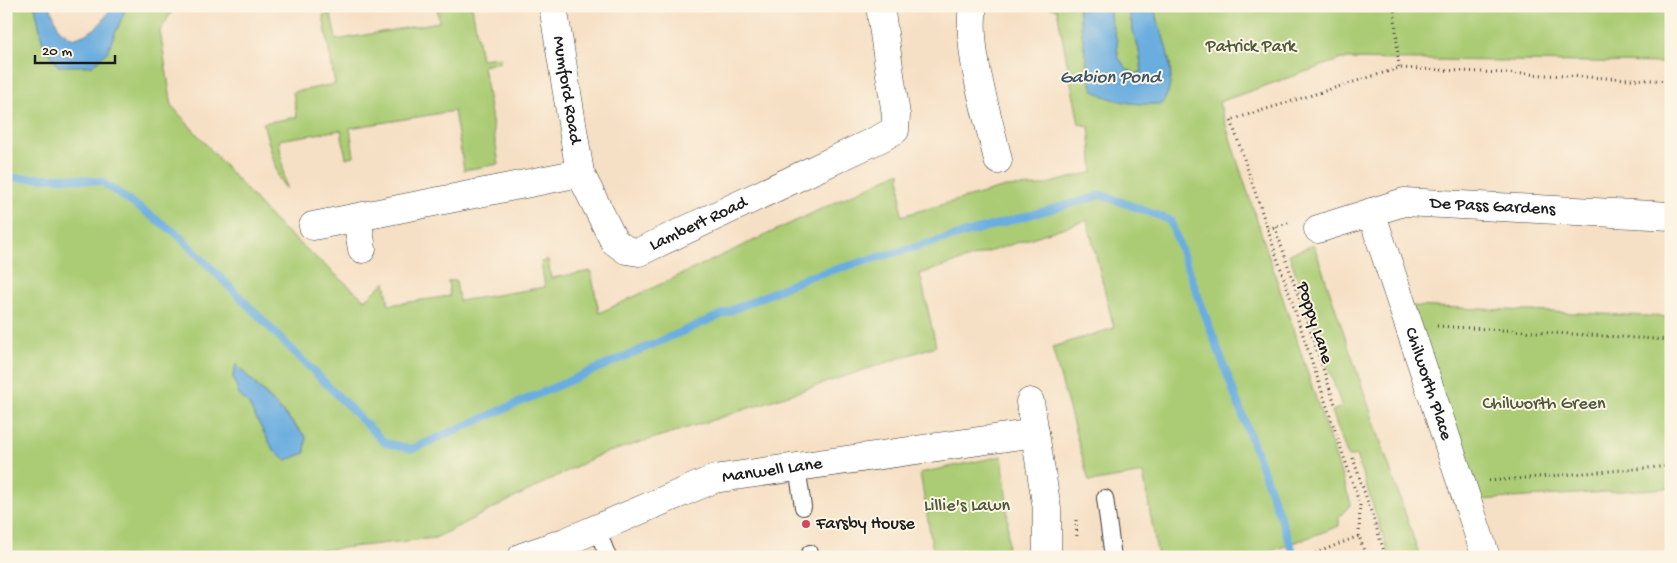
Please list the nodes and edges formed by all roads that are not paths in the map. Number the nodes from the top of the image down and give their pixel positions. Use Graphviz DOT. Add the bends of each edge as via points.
graph roads {
  1 [pos="553,6"];
  2 [pos="880,6"];
  3 [pos="972,6"];
  4 [pos="998,160"];
  5 [pos="580,173"];
  6 [pos="1371,212"];
  7 [pos="1671,216"];
  8 [pos="356,218"];
  9 [pos="313,226"];
  10 [pos="1318,229"];
  11 [pos="362,249"];
  12 [pos="1030,402"];
  13 [pos="1036,433"];
  14 [pos="797,467"];
  15 [pos="1105,498"];
  16 [pos="803,507"];
  17 [pos="597,529"];
  18 [pos="522,557"];
  19 [pos="608,557"];
  20 [pos="1047,557"];
  21 [pos="1113,557"];
  22 [pos="1486,557"];
  1 -- 5 [label="street, Mumford Road"];
  2 -- 5 [label="street, Lambert Road" via="896,115 895,130 872,143 639,252 626,250 614,241"];
  3 -- 4 [label="street" via="976,63"];
  5 -- 8 [label="street"];
  6 -- 7 [label="street, De Pass Gardens" via="1404,202"];
  6 -- 10 [label="street, De Pass Gardens"];
  6 -- 22 [label="street, Chilworth Place"];
  8 -- 9 [label="street"];
  8 -- 11 [label="street"];
  12 -- 13 [label="street"];
  13 -- 14 [label="street, Manwell Lane"];
  13 -- 20 [label="street" via="1047,509"];
  14 -- 16 [label="lane"];
  14 -- 17 [label="street, Manwell Lane" via="714,479"];
  15 -- 21 [label="lane"];
  17 -- 18 [label="street, Manwell Lane"];
  17 -- 19 [label="lane"];
}
